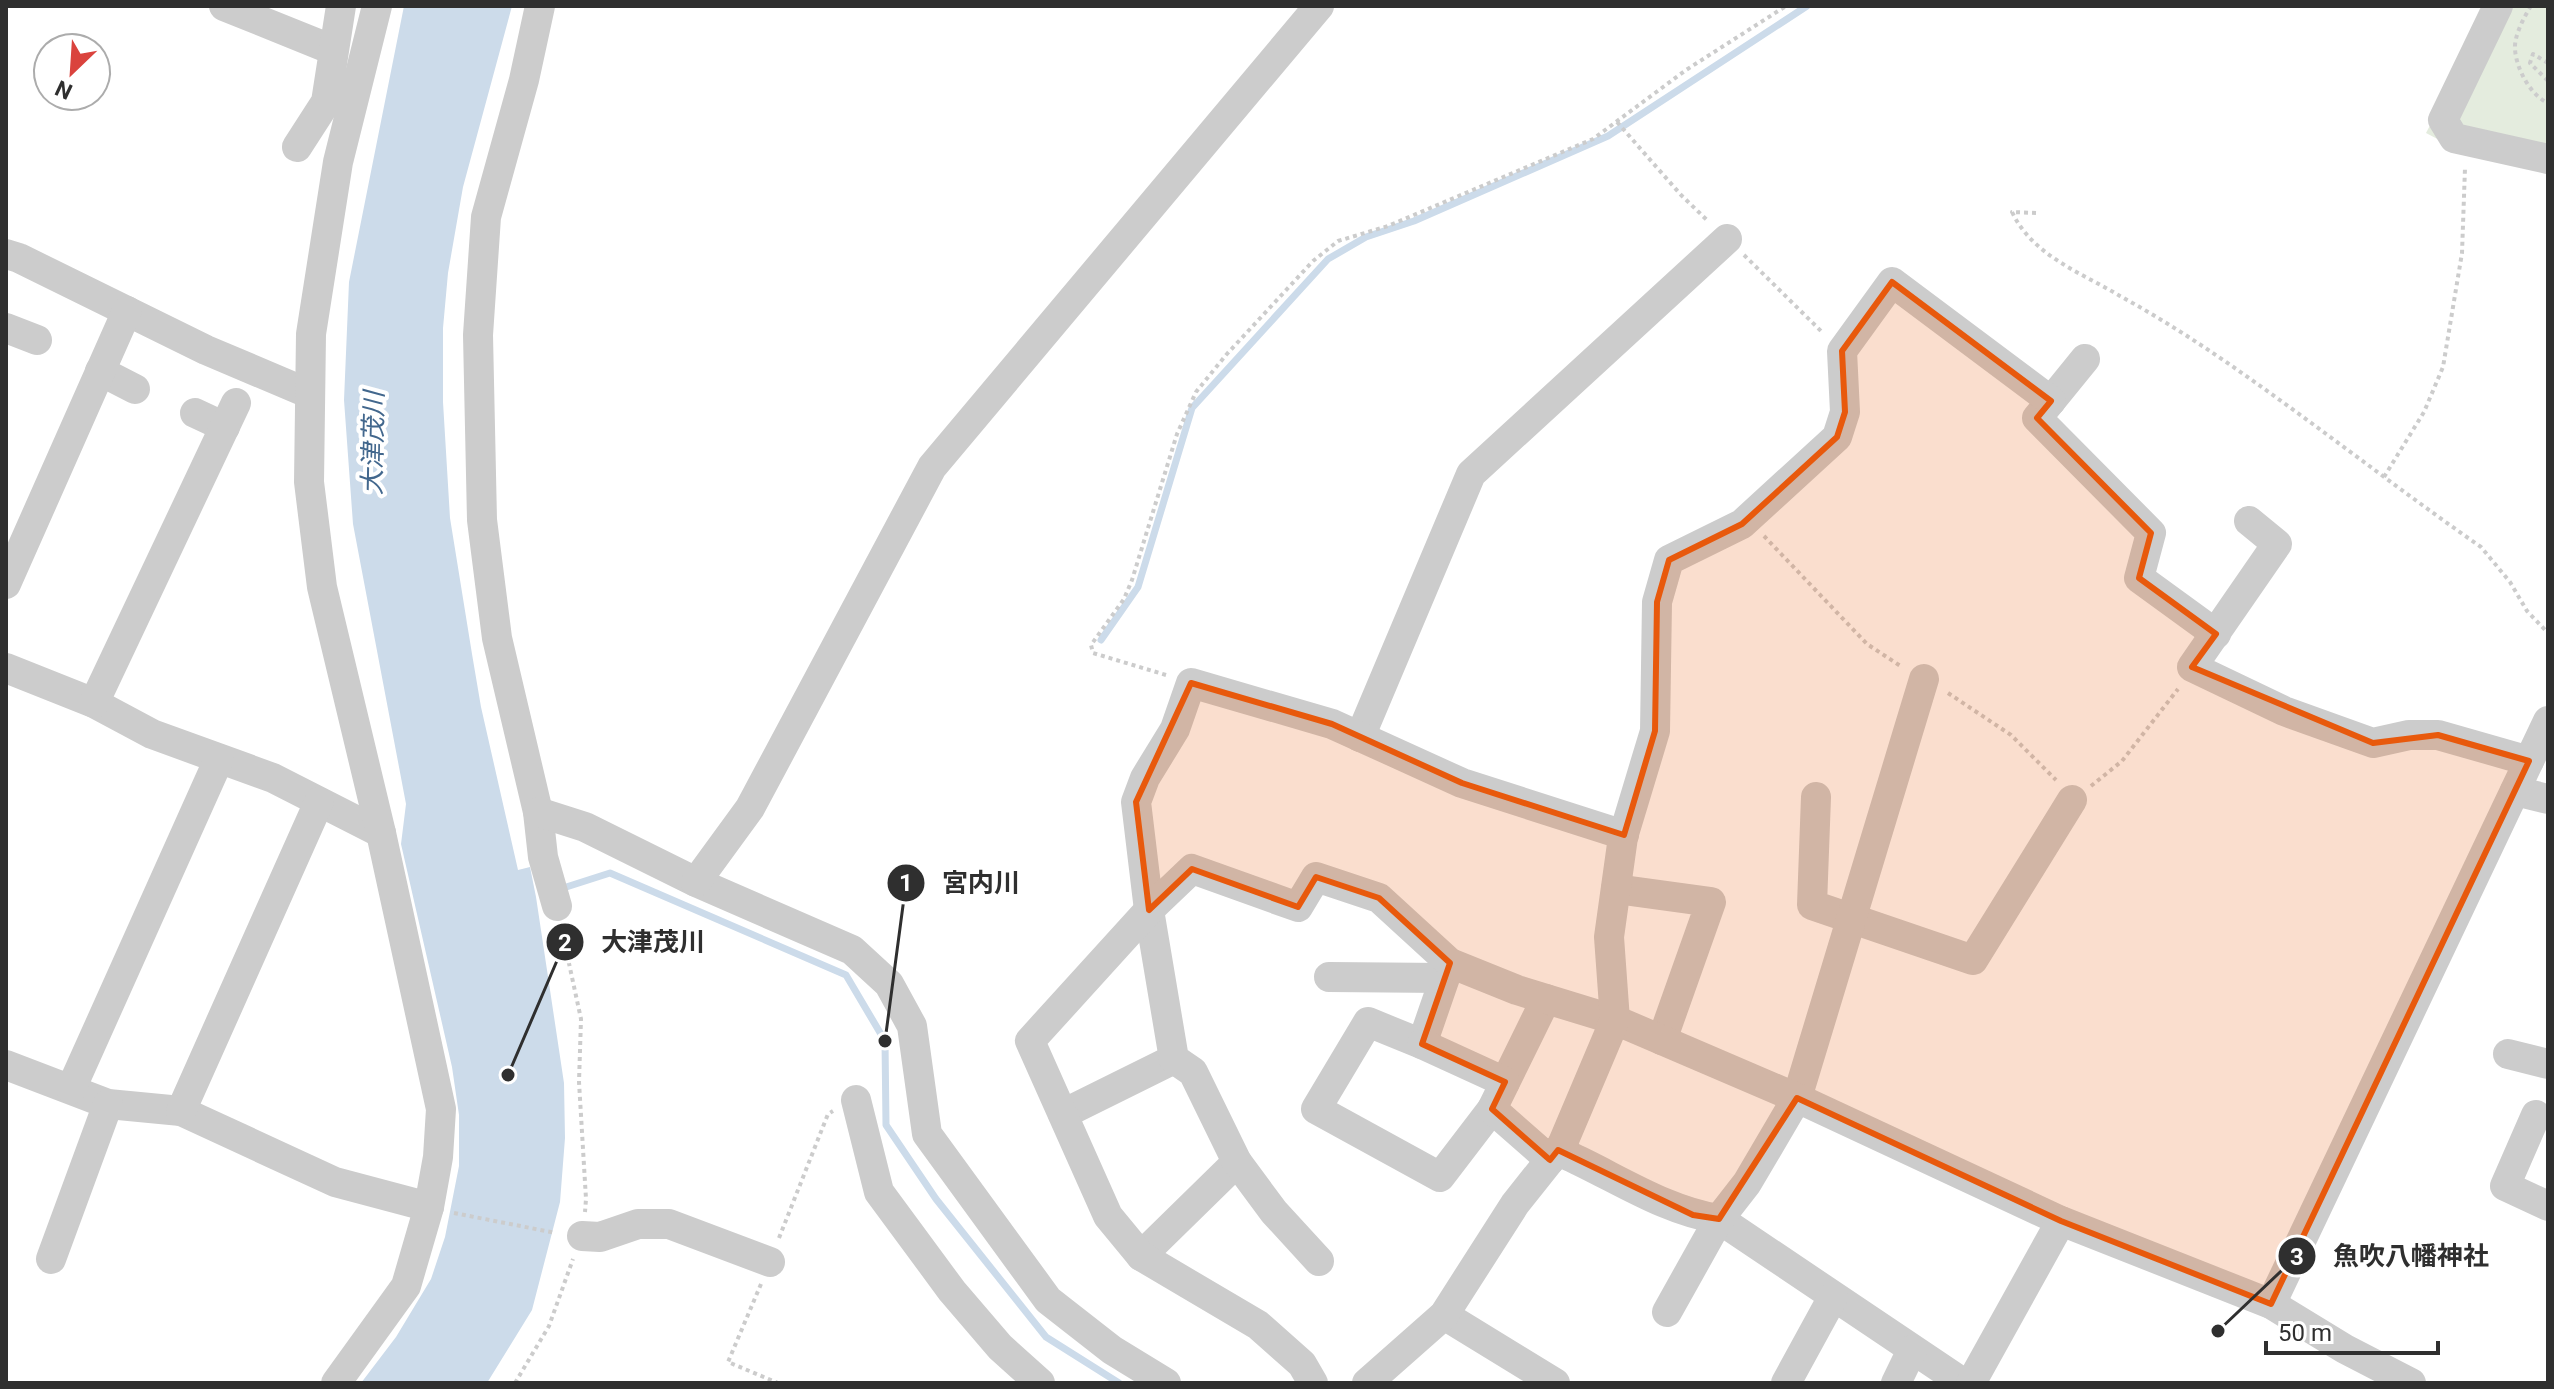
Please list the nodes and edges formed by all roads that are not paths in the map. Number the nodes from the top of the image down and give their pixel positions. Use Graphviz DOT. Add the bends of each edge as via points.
graph roads {
  1 [pos="224,6"];
  2 [pos="341,6"];
  3 [pos="377,6"];
  4 [pos="540,6"];
  5 [pos="560,6"];
  6 [pos="1319,6"];
  7 [pos="2498,6"];
  8 [pos="333,50"];
  9 [pos="524,80"];
  10 [pos="297,147"];
  11 [pos="2548,159"];
  12 [pos="1727,239"];
  13 [pos="6,254"];
  14 [pos="127,311"];
  15 [pos="6,328"];
  16 [pos="37,340"];
  17 [pos="2085,359"];
  18 [pos="100,371"];
  19 [pos="135,389"];
  20 [pos="310,394"];
  21 [pos="2051,401"];
  22 [pos="195,413"];
  23 [pos="2249,521"];
  24 [pos="6,584"];
  25 [pos="2216,634"];
  26 [pos="6,668"];
  27 [pos="1924,679"];
  28 [pos="94,703"];
  29 [pos="2548,721"];
  30 [pos="1360,737"];
  31 [pos="219,759"];
  32 [pos="2529,761"];
  33 [pos="2515,791"];
  34 [pos="1816,797"];
  35 [pos="2548,799"];
  36 [pos="2072,800"];
  37 [pos="319,802"];
  38 [pos="538,812"];
  39 [pos="381,833"];
  40 [pos="1624,835"];
  41 [pos="696,882"];
  42 [pos="1616,889"];
  43 [pos="557,906"];
  44 [pos="1149,910"];
  45 [pos="1851,920"];
  46 [pos="1447,970"];
  47 [pos="1329,977"];
  48 [pos="1546,999"];
  49 [pos="1615,1020"];
  50 [pos="1662,1040"];
  51 [pos="1422,1044"];
  52 [pos="2508,1054"];
  53 [pos="1174,1059"];
  54 [pos="2548,1064"];
  55 [pos="6,1065"];
  56 [pos="1505,1082"];
  57 [pos="71,1089"];
  58 [pos="1797,1098"];
  59 [pos="856,1100"];
  60 [pos="108,1104"];
  61 [pos="1492,1109"];
  62 [pos="181,1111"];
  63 [pos="1063,1114"];
  64 [pos="2536,1115"];
  65 [pos="1556,1153"];
  66 [pos="1237,1162"];
  67 [pos="2548,1206"];
  68 [pos="436,1209"];
  69 [pos="1719,1219"];
  70 [pos="2061,1221"];
  71 [pos="569,1234"];
  72 [pos="1141,1256"];
  73 [pos="51,1259"];
  74 [pos="1319,1261"];
  75 [pos="770,1262"];
  76 [pos="1833,1297"];
  77 [pos="2271,1304"];
  78 [pos="1667,1312"];
  79 [pos="1444,1315"];
  80 [pos="1912,1350"];
  81 [pos="336,1383"];
  82 [pos="1040,1383"];
  83 [pos="1166,1383"];
  84 [pos="1313,1383"];
  85 [pos="1367,1383"];
  86 [pos="1555,1383"];
  87 [pos="1786,1383"];
  88 [pos="1896,1383"];
  89 [pos="1963,1383"];
  90 [pos="1971,1383"];
  91 [pos="2411,1383"];
  1 -- 8 [label="street"];
  2 -- 8 [label="street"];
  3 -- 20 [label="street" via="338,162 311,334"];
  4 -- 9 [label="street"];
  5 -- 9 [label="street"];
  6 -- 41 [label="street" via="932,467 750,808"];
  7 -- 11 [label="street" via="2443,120 2454,138"];
  8 -- 10 [label="street" via="326,102"];
  9 -- 38 [label="street" via="486,217 478,335 484,535 497,638"];
  12 -- 30 [label="street" via="1471,474"];
  13 -- 14 [label="street"];
  14 -- 18 [label="street"];
  14 -- 20 [label="street"];
  15 -- 16 [label="street"];
  17 -- 21 [label="street"];
  18 -- 19 [label="street"];
  18 -- 24 [label="street"];
  20 -- 39 [label="street" via="309,482 322,587"];
  21 -- 25 [label="street" via="2037,418 2151,533 2139,578"];
  21 -- 40 [label="street" via="1892,282 1842,351 1845,412 1837,437 1742,524 1669,560 1657,602 1655,731"];
  22 -- 28 [label="street" via="230,415"];
  23 -- 25 [label="street" via="2277,544"];
  25 -- 32 [label="street" via="2192,667 2284,711 2373,743 2438,735"];
  26 -- 28 [label="street"];
  27 -- 45 [label="street"];
  28 -- 31 [label="street" via="152,734"];
  29 -- 32 [label="street"];
  30 -- 40 [label="street" via="1462,783"];
  30 -- 44 [label="street" via="1191,683 1175,729 1136,802"];
  31 -- 37 [label="street"];
  31 -- 57 [label="street"];
  32 -- 33 [label="street"];
  33 -- 35 [label="street"];
  33 -- 77 [label="street"];
  34 -- 45 [label="street" via="1812,905"];
  36 -- 45 [label="street" via="1973,960"];
  37 -- 39 [label="street"];
  37 -- 62 [label="street"];
  38 -- 41 [label="street" via="585,827"];
  38 -- 43 [label="street" via="543,857"];
  39 -- 68 [label="street" via="441,1109"];
  40 -- 42 [label="street"];
  41 -- 83 [label="street" via="852,950 889,984 912,1026 927,1134 1048,1300 1112,1350"];
  42 -- 49 [label="street" via="1609,937"];
  42 -- 50 [label="street" via="1711,902"];
  44 -- 46 [label="street" via="1192,869 1298,907 1316,877 1379,898"];
  44 -- 53 [label="street"];
  44 -- 63 [label="street" via="1030,1041"];
  45 -- 58 [label="street"];
  46 -- 47 [label="street"];
  46 -- 48 [label="street"];
  46 -- 51 [label="street"];
  48 -- 49 [label="street"];
  48 -- 56 [label="street"];
  49 -- 50 [label="street"];
  49 -- 65 [label="street"];
  50 -- 58 [label="street"];
  51 -- 56 [label="street"];
  51 -- 61 [label="street" via="1368,1022 1316,1109 1440,1177"];
  52 -- 54 [label="street"];
  53 -- 63 [label="street"];
  53 -- 66 [label="street" via="1193,1072"];
  55 -- 57 [label="street"];
  56 -- 61 [label="street"];
  57 -- 60 [label="street"];
  58 -- 69 [label="street" via="1747,1183"];
  58 -- 70 [label="street"];
  59 -- 82 [label="street" via="879,1192 952,1291 1000,1347"];
  60 -- 62 [label="street"];
  60 -- 73 [label="street" via="57,1209"];
  61 -- 65 [label="street"];
  62 -- 68 [label="street" via="335,1182"];
  63 -- 72 [label="street" via="1108,1216"];
  64 -- 67 [label="street" via="2505,1186"];
  65 -- 69 [label="street" via="1693,1215"];
  65 -- 79 [label="street" via="1515,1204"];
  66 -- 72 [label="street"];
  66 -- 74 [label="street"];
  68 -- 81 [label="street" via="406,1286"];
  69 -- 76 [label="street"];
  69 -- 78 [label="street"];
  70 -- 77 [label="street"];
  70 -- 90 [label="street"];
  71 -- 75 [label="street" via="600,1237 638,1224 669,1224"];
  72 -- 84 [label="street" via="1258,1325 1302,1364"];
  76 -- 80 [label="street"];
  76 -- 87 [label="street"];
  77 -- 91 [label="street"];
  79 -- 85 [label="street"];
  79 -- 86 [label="street"];
  80 -- 88 [label="street"];
  80 -- 89 [label="street"];
}
